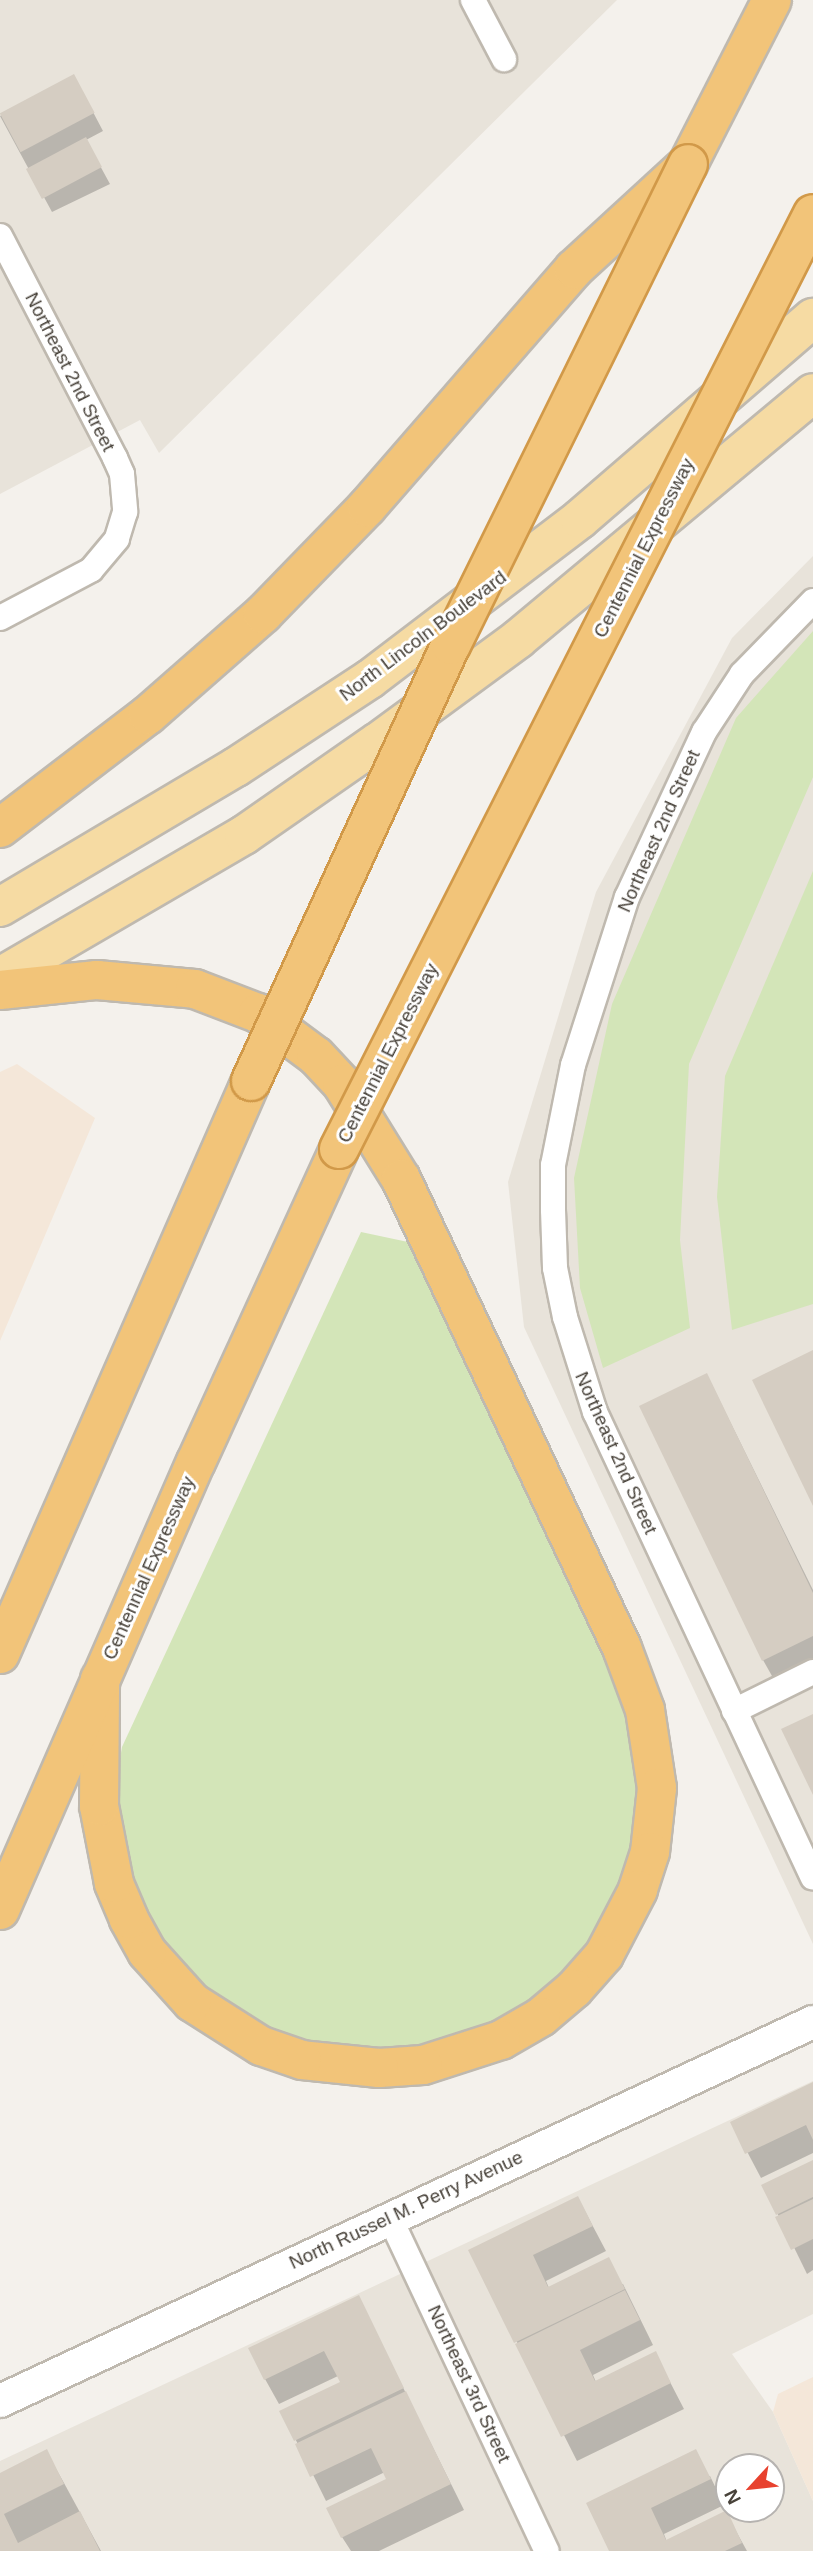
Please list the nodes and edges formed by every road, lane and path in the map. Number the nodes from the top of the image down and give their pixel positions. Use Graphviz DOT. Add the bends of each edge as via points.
graph roads {
  1 [pos="473,0"];
  2 [pos="772,0"];
  3 [pos="504,59"];
  4 [pos="688,164"];
  5 [pos="813,214"];
  6 [pos="0,236"];
  7 [pos="813,318"];
  8 [pos="813,393"];
  9 [pos="813,601"];
  10 [pos="0,618"];
  11 [pos="0,828"];
  12 [pos="0,907"];
  13 [pos="0,977"];
  14 [pos="0,990"];
  15 [pos="0,1654"];
  16 [pos="813,1672"];
  17 [pos="100,1679"];
  18 [pos="734,1711"];
  19 [pos="813,1878"];
  20 [pos="0,1910"];
  21 [pos="813,2022"];
  22 [pos="390,2218"];
  23 [pos="0,2401"];
  24 [pos="547,2551"];
  1 -- 3 [label="street"];
  2 -- 4 [label="highway"];
  4 -- 11 [label="highway" via="574,269 367,507 263,614 148,715"];
  4 -- 15 [label="highway, bridge" via="451,645 251,1081"];
  5 -- 17 [label="highway, Centennial Expressway, bridge" via="339,1149"];
  6 -- 10 [label="street, Northeast 2nd Street" via="115,458 122,474 125,513 117,539 91,570"];
  7 -- 12 [label="main road, North Lincoln Boulevard" via="580,519 370,679 236,767"];
  8 -- 13 [label="main road" via="518,639 378,742 244,835"];
  9 -- 18 [label="street, Northeast 2nd Street" via="742,674 704,732 632,885 573,1065 553,1165 555,1268 577,1365"];
  14 -- 17 [label="highway" via="97,980 153,981 195,989 258,1013 316,1056 342,1084 401,1179 622,1648 645,1710 657,1788 650,1852 638,1890 604,1955 574,1989 541,2017 501,2040 423,2065 379,2068 302,2060 261,2046 192,2001 146,1952 128,1919 114,1883 99,1806"];
  16 -- 18 [label="street"];
  17 -- 20 [label="highway, Centennial Expressway"];
  18 -- 19 [label="street, Northeast 2nd Street"];
  21 -- 22 [label="street, North Russel M. Perry Avenue"];
  22 -- 23 [label="street, North Russel M. Perry Avenue"];
  22 -- 24 [label="street, Northeast 3rd Street"];
}
